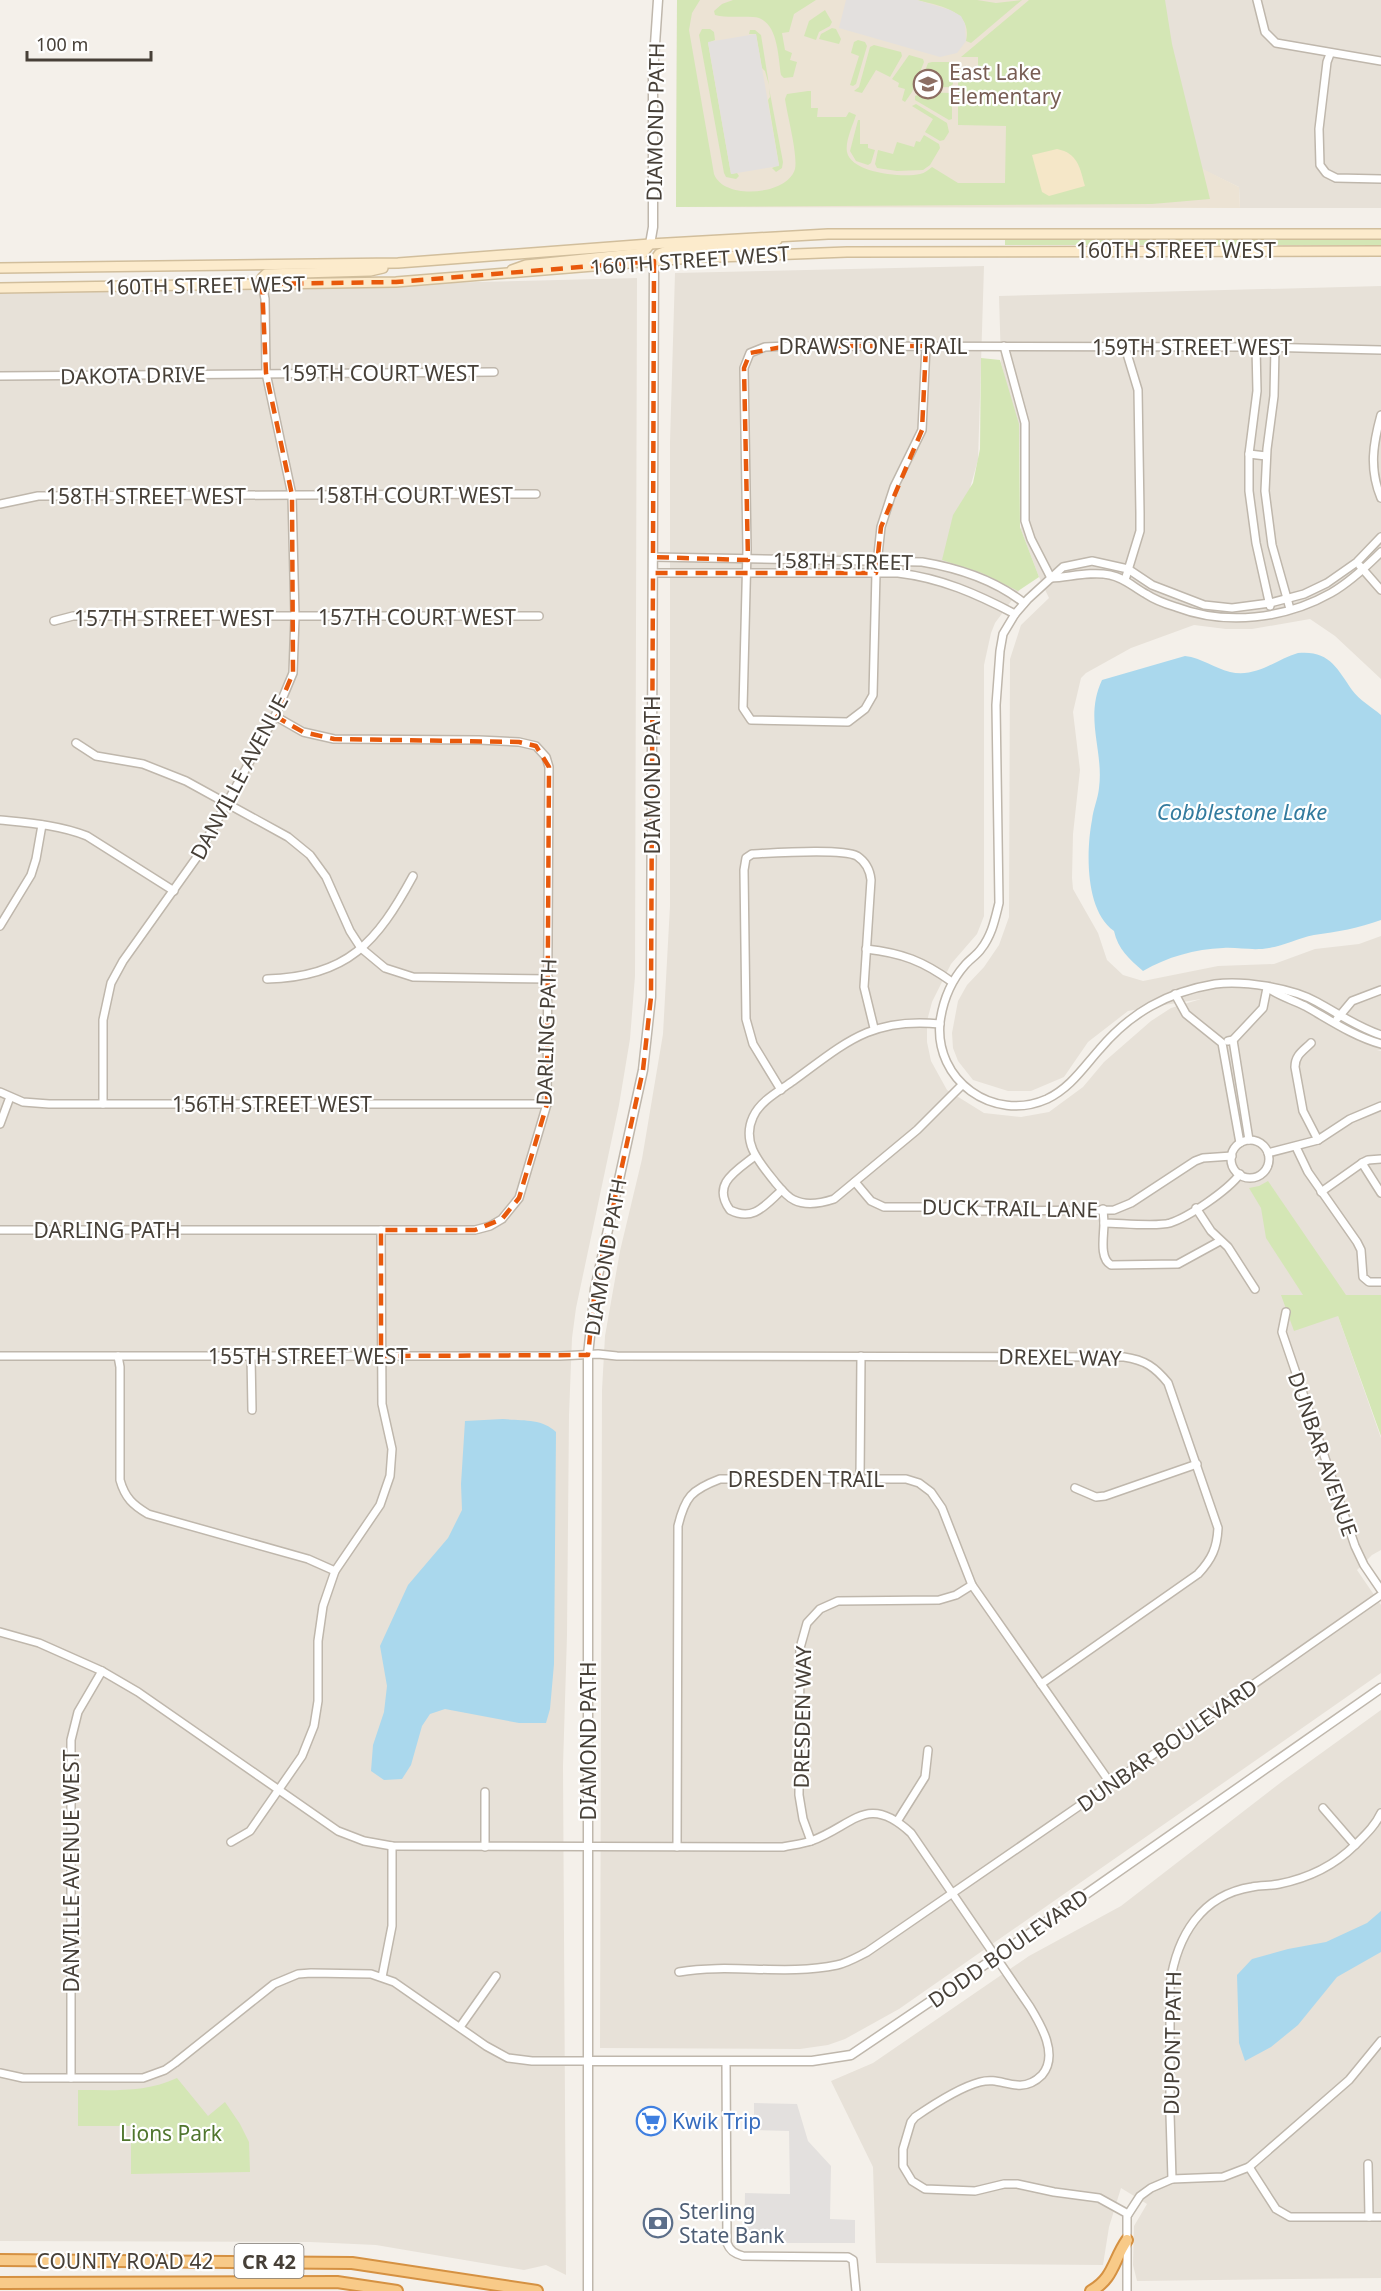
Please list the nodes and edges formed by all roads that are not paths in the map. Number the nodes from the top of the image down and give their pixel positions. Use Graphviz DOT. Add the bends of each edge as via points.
graph roads {
  1 [pos="658,0"];
  2 [pos="1257,0"];
  3 [pos="1330,54"];
  4 [pos="1381,61"];
  5 [pos="1381,179"];
  6 [pos="1381,234"];
  7 [pos="791,236"];
  8 [pos="650,244"];
  9 [pos="1381,251"];
  10 [pos="654,261"];
  11 [pos="398,263"];
  12 [pos="0,268"];
  13 [pos="502,274"];
  14 [pos="262,284"];
  15 [pos="0,288"];
  16 [pos="926,346"];
  17 [pos="1004,346"];
  18 [pos="1125,347"];
  19 [pos="1257,347"];
  20 [pos="1275,347"];
  21 [pos="1381,350"];
  22 [pos="495,372"];
  23 [pos="266,373"];
  24 [pos="0,376"];
  25 [pos="1381,415"];
  26 [pos="1249,454"];
  27 [pos="1381,455"];
  28 [pos="1266,456"];
  29 [pos="1373,456"];
  30 [pos="536,494"];
  31 [pos="292,495"];
  32 [pos="1381,498"];
  33 [pos="0,504"];
  34 [pos="1381,537"];
  35 [pos="1381,552"];
  36 [pos="653,557"];
  37 [pos="747,560"];
  38 [pos="878,560"];
  39 [pos="1357,562"];
  40 [pos="1128,569"];
  41 [pos="1364,569"];
  42 [pos="653,573"];
  43 [pos="745,573"];
  44 [pos="876,573"];
  45 [pos="1051,578"];
  46 [pos="1125,580"];
  47 [pos="1381,590"];
  48 [pos="1286,599"];
  49 [pos="1024,603"];
  50 [pos="1270,603"];
  51 [pos="1290,609"];
  52 [pos="1015,614"];
  53 [pos="1272,614"];
  54 [pos="539,616"];
  55 [pos="295,617"];
  56 [pos="54,621"];
  57 [pos="275,716"];
  58 [pos="76,743"];
  59 [pos="228,802"];
  60 [pos="0,820"];
  61 [pos="42,825"];
  62 [pos="413,876"];
  63 [pos="174,891"];
  64 [pos="0,926"];
  65 [pos="361,948"];
  66 [pos="866,949"];
  67 [pos="267,979"];
  68 [pos="549,979"];
  69 [pos="952,981"];
  70 [pos="1268,988"];
  71 [pos="1381,990"];
  72 [pos="1175,994"];
  73 [pos="1337,1020"];
  74 [pos="940,1024"];
  75 [pos="874,1028"];
  76 [pos="1381,1035"];
  77 [pos="1233,1040"];
  78 [pos="1222,1043"];
  79 [pos="1311,1043"];
  80 [pos="1381,1044"];
  81 [pos="962,1085"];
  82 [pos="781,1090"];
  83 [pos="0,1092"];
  84 [pos="10,1097"];
  85 [pos="104,1104"];
  86 [pos="547,1104"];
  87 [pos="1381,1106"];
  88 [pos="0,1124"];
  89 [pos="1250,1140"];
  90 [pos="1318,1140"];
  91 [pos="1240,1143"];
  92 [pos="1296,1147"];
  93 [pos="1268,1153"];
  94 [pos="754,1156"];
  95 [pos="1232,1156"];
  96 [pos="1381,1159"];
  97 [pos="1362,1163"];
  98 [pos="1240,1174"];
  99 [pos="855,1182"];
  100 [pos="782,1190"];
  101 [pos="1321,1192"];
  102 [pos="1381,1193"];
  103 [pos="1196,1208"];
  104 [pos="1103,1209"];
  105 [pos="1104,1223"];
  106 [pos="0,1230"];
  107 [pos="381,1230"];
  108 [pos="1220,1241"];
  109 [pos="1381,1282"];
  110 [pos="1255,1289"];
  111 [pos="1286,1312"];
  112 [pos="588,1354"];
  113 [pos="0,1356"];
  114 [pos="118,1356"];
  115 [pos="251,1356"];
  116 [pos="381,1356"];
  117 [pos="617,1356"];
  118 [pos="861,1356"];
  119 [pos="252,1410"];
  120 [pos="1197,1464"];
  121 [pos="861,1478"];
  122 [pos="1075,1488"];
  123 [pos="335,1571"];
  124 [pos="972,1585"];
  125 [pos="1381,1590"];
  126 [pos="1381,1595"];
  127 [pos="0,1632"];
  128 [pos="102,1671"];
  129 [pos="1041,1684"];
  130 [pos="1381,1688"];
  131 [pos="928,1750"];
  132 [pos="1111,1784"];
  133 [pos="278,1791"];
  134 [pos="485,1792"];
  135 [pos="1323,1808"];
  136 [pos="1381,1814"];
  137 [pos="898,1820"];
  138 [pos="811,1840"];
  139 [pos="231,1842"];
  140 [pos="1355,1845"];
  141 [pos="392,1846"];
  142 [pos="677,1846"];
  143 [pos="485,1847"];
  144 [pos="588,1847"];
  145 [pos="953,1894"];
  146 [pos="996,1957"];
  147 [pos="679,1972"];
  148 [pos="496,1976"];
  149 [pos="382,1977"];
  150 [pos="460,2027"];
  151 [pos="1381,2041"];
  152 [pos="588,2061"];
  153 [pos="726,2062"];
  154 [pos="0,2073"];
  155 [pos="71,2078"];
  156 [pos="1368,2164"];
  157 [pos="1249,2167"];
  158 [pos="1172,2179"];
  159 [pos="1128,2214"];
  160 [pos="1369,2217"];
  161 [pos="1381,2217"];
  162 [pos="1127,2240"];
  163 [pos="0,2260"];
  164 [pos="0,2283"];
  165 [pos="397,2291"];
  166 [pos="537,2291"];
  167 [pos="588,2291"];
  168 [pos="855,2291"];
  169 [pos="1091,2291"];
  170 [pos="1127,2291"];
  1 -- 8 [label="street, DIAMOND PATH"];
  2 -- 3 [label="street" via="1267,35 1281,45"];
  3 -- 4 [label="street"];
  3 -- 5 [label="street" via="1319,129 1320,165 1336,178"];
  6 -- 7 [label="main road, 160TH STREET WEST"];
  7 -- 8 [label="main road, 160TH STREET WEST"];
  7 -- 10 [label="main road" via="763,245 667,251"];
  8 -- 11 [label="main road, 160TH STREET WEST"];
  8 -- 13 [label="main road" via="643,253 526,265"];
  9 -- 10 [label="main road, 160TH STREET WEST" via="903,250"];
  10 -- 13 [label="main road, 160TH STREET WEST"];
  10 -- 36 [label="street, DIAMOND PATH"];
  11 -- 12 [label="main road, 160TH STREET WEST"];
  11 -- 14 [label="main road" via="370,271 266,274"];
  13 -- 14 [label="main road, 160TH STREET WEST" via="396,282"];
  14 -- 15 [label="main road, 160TH STREET WEST"];
  14 -- 23 [label="street, DANVILLE AVENUE"];
  16 -- 17 [label="street, DRAWSTONE TRAIL"];
  16 -- 37 [label="street, DRAWSTONE TRAIL" via="765,347 750,353 744,368"];
  16 -- 38 [label="street" via="922,429 894,487 881,527"];
  17 -- 18 [label="street, 159TH STREET WEST"];
  17 -- 45 [label="street" via="1024,423 1025,521"];
  18 -- 19 [label="street, 159TH STREET WEST"];
  18 -- 40 [label="street" via="1138,390 1140,513 1140,531"];
  19 -- 20 [label="street, 159TH STREET WEST"];
  19 -- 26 [label="street" via="1257,392"];
  20 -- 21 [label="street, 159TH STREET WEST"];
  20 -- 28 [label="street" via="1274,396"];
  22 -- 23 [label="street, 159TH COURT WEST"];
  23 -- 24 [label="street, DAKOTA DRIVE"];
  23 -- 31 [label="street, DANVILLE AVENUE"];
  25 -- 29 [label="street"];
  26 -- 28 [label="street"];
  26 -- 50 [label="street" via="1256,543"];
  27 -- 29 [label="street"];
  28 -- 48 [label="street" via="1265,491 1272,545"];
  29 -- 32 [label="street"];
  30 -- 31 [label="street, 158TH COURT WEST"];
  31 -- 33 [label="street, 158TH STREET WEST" via="38,496"];
  31 -- 55 [label="street, DANVILLE AVENUE"];
  34 -- 39 [label="street"];
  35 -- 41 [label="street"];
  36 -- 37 [label="street, 158TH STREET"];
  36 -- 42 [label="street, DIAMOND PATH"];
  37 -- 38 [label="street, 158TH STREET"];
  37 -- 43 [label="street, DRAWSTONE TRAIL"];
  38 -- 44 [label="street"];
  38 -- 49 [label="street, 158TH STREET" via="922,561 958,569 988,581"];
  39 -- 41 [label="street"];
  39 -- 48 [label="street" via="1327,583"];
  40 -- 45 [label="street" via="1092,561 1063,567"];
  40 -- 46 [label="street"];
  40 -- 50 [label="street" via="1152,585 1204,605 1232,608"];
  41 -- 47 [label="street"];
  41 -- 51 [label="street" via="1332,592"];
  42 -- 43 [label="street, 158TH STREET"];
  42 -- 112 [label="street, DIAMOND PATH" via="651,997 643,1070 595,1289"];
  43 -- 44 [label="street, 158TH STREET"];
  43 -- 44 [label="street, DRAWSTONE TRAIL" via="742,708 751,720 848,722 865,709 873,695"];
  44 -- 52 [label="street, 158TH STREET" via="919,575 953,584"];
  45 -- 46 [label="street" via="1108,574"];
  45 -- 49 [label="street"];
  46 -- 53 [label="street" via="1146,595 1202,616 1232,619"];
  48 -- 50 [label="street"];
  48 -- 51 [label="street"];
  49 -- 52 [label="street"];
  50 -- 53 [label="street"];
  51 -- 53 [label="street"];
  52 -- 69 [label="street" via="1003,634 996,705 999,903 993,929 981,949"];
  54 -- 55 [label="street, 157TH COURT WEST"];
  55 -- 56 [label="street, 157TH STREET WEST" via="73,616"];
  55 -- 57 [label="street, DANVILLE AVENUE" via="293,673"];
  57 -- 59 [label="street, DANVILLE AVENUE"];
  57 -- 68 [label="street, DARLING PATH" via="303,732 334,739 479,740 536,746 549,767"];
  58 -- 59 [label="street" via="96,756 162,770"];
  59 -- 63 [label="street, DANVILLE AVENUE"];
  59 -- 65 [label="street" via="288,837 310,855 326,877"];
  60 -- 61 [label="street"];
  61 -- 63 [label="street" via="87,836"];
  61 -- 64 [label="street" via="31,875"];
  62 -- 65 [label="street" via="391,915"];
  63 -- 85 [label="street, DANVILLE AVENUE" via="111,983 103,1020"];
  65 -- 67 [label="street" via="316,974"];
  65 -- 68 [label="street" via="385,968 413,977"];
  66 -- 69 [label="street" via="921,961"];
  66 -- 75 [label="street" via="864,987"];
  66 -- 82 [label="street" via="871,880 867,865 858,857 842,853 752,854 746,858 746,1019 753,1044"];
  68 -- 86 [label="street, DARLING PATH"];
  69 -- 74 [label="street"];
  70 -- 72 [label="street" via="1217,984"];
  70 -- 73 [label="street"];
  70 -- 77 [label="street" via="1263,1008"];
  71 -- 73 [label="street" via="1352,1001"];
  72 -- 78 [label="street" via="1186,1014"];
  72 -- 81 [label="street" via="1143,1010 1114,1033 1075,1079 1047,1099 1024,1104 1000,1103 974,1095"];
  73 -- 76 [label="street"];
  73 -- 80 [label="street" via="1347,1031"];
  74 -- 75 [label="street" via="908,1022"];
  74 -- 81 [label="street" via="945,1062"];
  75 -- 82 [label="street" via="835,1049"];
  77 -- 78 [label="street"];
  77 -- 89 [label="street"];
  78 -- 91 [label="street"];
  79 -- 90 [label="street" via="1295,1060 1295,1067 1304,1111"];
  81 -- 99 [label="street" via="935,1114"];
  82 -- 94 [label="street" via="759,1107 753,1117 749,1130"];
  83 -- 84 [label="street, 156TH STREET WEST"];
  84 -- 85 [label="street, 156TH STREET WEST" via="35,1104"];
  84 -- 88 [label="street"];
  85 -- 86 [label="street, 156TH STREET WEST"];
  86 -- 107 [label="street, DARLING PATH" via="519,1198 502,1219 475,1230"];
  87 -- 90 [label="street" via="1350,1119"];
  89 -- 91 [label="street"];
  89 -- 93 [label="street" via="1259,1142"];
  90 -- 92 [label="street"];
  91 -- 95 [label="street"];
  92 -- 93 [label="street"];
  92 -- 101 [label="street"];
  93 -- 98 [label="street" via="1263,1173 1252,1177"];
  94 -- 100 [label="street"];
  94 -- 100 [label="street" via="724,1185 723,1195 730,1210 746,1215 756,1213"];
  95 -- 98 [label="street" via="1233,1167"];
  95 -- 104 [label="street, DUCK TRAIL LANE" via="1195,1161 1120,1208"];
  96 -- 97 [label="street"];
  97 -- 101 [label="street"];
  97 -- 102 [label="street"];
  98 -- 103 [label="street"];
  99 -- 100 [label="street" via="834,1199 814,1203 794,1200"];
  99 -- 104 [label="street, DUCK TRAIL LANE" via="872,1201 884,1207 982,1211"];
  101 -- 109 [label="street" via="1361,1250 1365,1280"];
  103 -- 105 [label="street" via="1169,1223"];
  103 -- 108 [label="street"];
  104 -- 105 [label="street"];
  105 -- 108 [label="street" via="1104,1257 1106,1262 1118,1266 1178,1264"];
  106 -- 107 [label="street, DARLING PATH"];
  107 -- 116 [label="street"];
  108 -- 110 [label="street"];
  111 -- 125 [label="street, DUNBAR AVENUE" via="1282,1332 1354,1546"];
  112 -- 116 [label="street, 155TH STREET WEST"];
  112 -- 117 [label="street, 155TH STREET WEST"];
  112 -- 144 [label="street, DIAMOND PATH"];
  113 -- 114 [label="street, 155TH STREET WEST"];
  114 -- 115 [label="street, 155TH STREET WEST"];
  114 -- 123 [label="street" via="120,1480 133,1505 148,1514 309,1559"];
  115 -- 116 [label="street, 155TH STREET WEST"];
  115 -- 119 [label="street"];
  116 -- 123 [label="street" via="382,1404 392,1449 390,1476 380,1505"];
  117 -- 118 [label="street, DREXEL WAY"];
  118 -- 120 [label="street, DREXEL WAY" via="1140,1359 1156,1368 1168,1383"];
  118 -- 121 [label="street"];
  120 -- 122 [label="street" via="1106,1496 1096,1497"];
  120 -- 129 [label="street, DREXEL WAY" via="1218,1528 1217,1546 1209,1562 1198,1574"];
  121 -- 124 [label="street, DRESDEN TRAIL" via="906,1479 931,1492 942,1508"];
  121 -- 142 [label="street, DRESDEN TRAIL" via="720,1479 698,1487 683,1506 678,1526"];
  123 -- 133 [label="street" via="323,1606 314,1726 302,1756"];
  124 -- 129 [label="street, DRESDEN TRAIL"];
  124 -- 138 [label="street, DRESDEN WAY" via="939,1600 838,1601 820,1609 807,1623 800,1648 799,1795"];
  126 -- 132 [label="street, DUNBAR BOULEVARD"];
  127 -- 128 [label="street" via="39,1642"];
  128 -- 133 [label="street"];
  128 -- 155 [label="street, DANVILLE AVENUE WEST" via="78,1712 71,1740"];
  129 -- 132 [label="street, DRESDEN TRAIL"];
  130 -- 146 [label="street, DODD BOULEVARD"];
  131 -- 137 [label="street" via="925,1777"];
  132 -- 145 [label="street, DUNBAR BOULEVARD"];
  133 -- 139 [label="street" via="250,1831"];
  133 -- 141 [label="street" via="338,1831"];
  134 -- 143 [label="street"];
  135 -- 140 [label="street"];
  136 -- 140 [label="street, DUPONT PATH"];
  137 -- 138 [label="street" via="861,1814"];
  137 -- 145 [label="street"];
  138 -- 142 [label="street" via="783,1847"];
  140 -- 158 [label="street, DUPONT PATH" via="1333,1864 1314,1873 1277,1885 1240,1890 1210,1904 1194,1918 1173,1966 1170,1984"];
  141 -- 143 [label="street"];
  141 -- 149 [label="street" via="392,1926"];
  142 -- 144 [label="street"];
  143 -- 144 [label="street"];
  144 -- 152 [label="street, DIAMOND PATH"];
  145 -- 146 [label="street"];
  145 -- 147 [label="street, DUNBAR BOULEVARD" via="867,1952 839,1964 812,1969 702,1968"];
  146 -- 153 [label="street, DODD BOULEVARD" via="851,2055 812,2061"];
  146 -- 159 [label="street" via="1037,2019 1048,2049 1048,2065 1032,2083 981,2082 915,2117 902,2154 905,2173 926,2189 963,2192 1017,2184 1099,2198"];
  148 -- 150 [label="street"];
  149 -- 150 [label="street" via="405,1988"];
  149 -- 155 [label="street" via="360,1973 298,1974 263,1990 165,2070 143,2078"];
  150 -- 152 [label="street" via="508,2058"];
  151 -- 157 [label="street" via="1349,2080"];
  152 -- 153 [label="street, DODD BOULEVARD"];
  152 -- 167 [label="street, DIAMOND PATH"];
  153 -- 168 [label="street" via="728,2247 743,2256 848,2256 855,2270"];
  154 -- 155 [label="street" via="22,2078"];
  156 -- 160 [label="street"];
  157 -- 158 [label="street" via="1223,2177"];
  157 -- 160 [label="street" via="1276,2209 1290,2217"];
  158 -- 159 [label="street" via="1150,2188"];
  159 -- 162 [label="street"];
  160 -- 161 [label="street"];
  162 -- 169 [label="highway" via="1112,2271"];
  162 -- 170 [label="street"];
  163 -- 166 [label="highway, COUNTY ROAD 42 / CR 42" via="352,2263"];
  164 -- 165 [label="highway, COUNTY ROAD 42 / CR 42" via="336,2282"];
}
